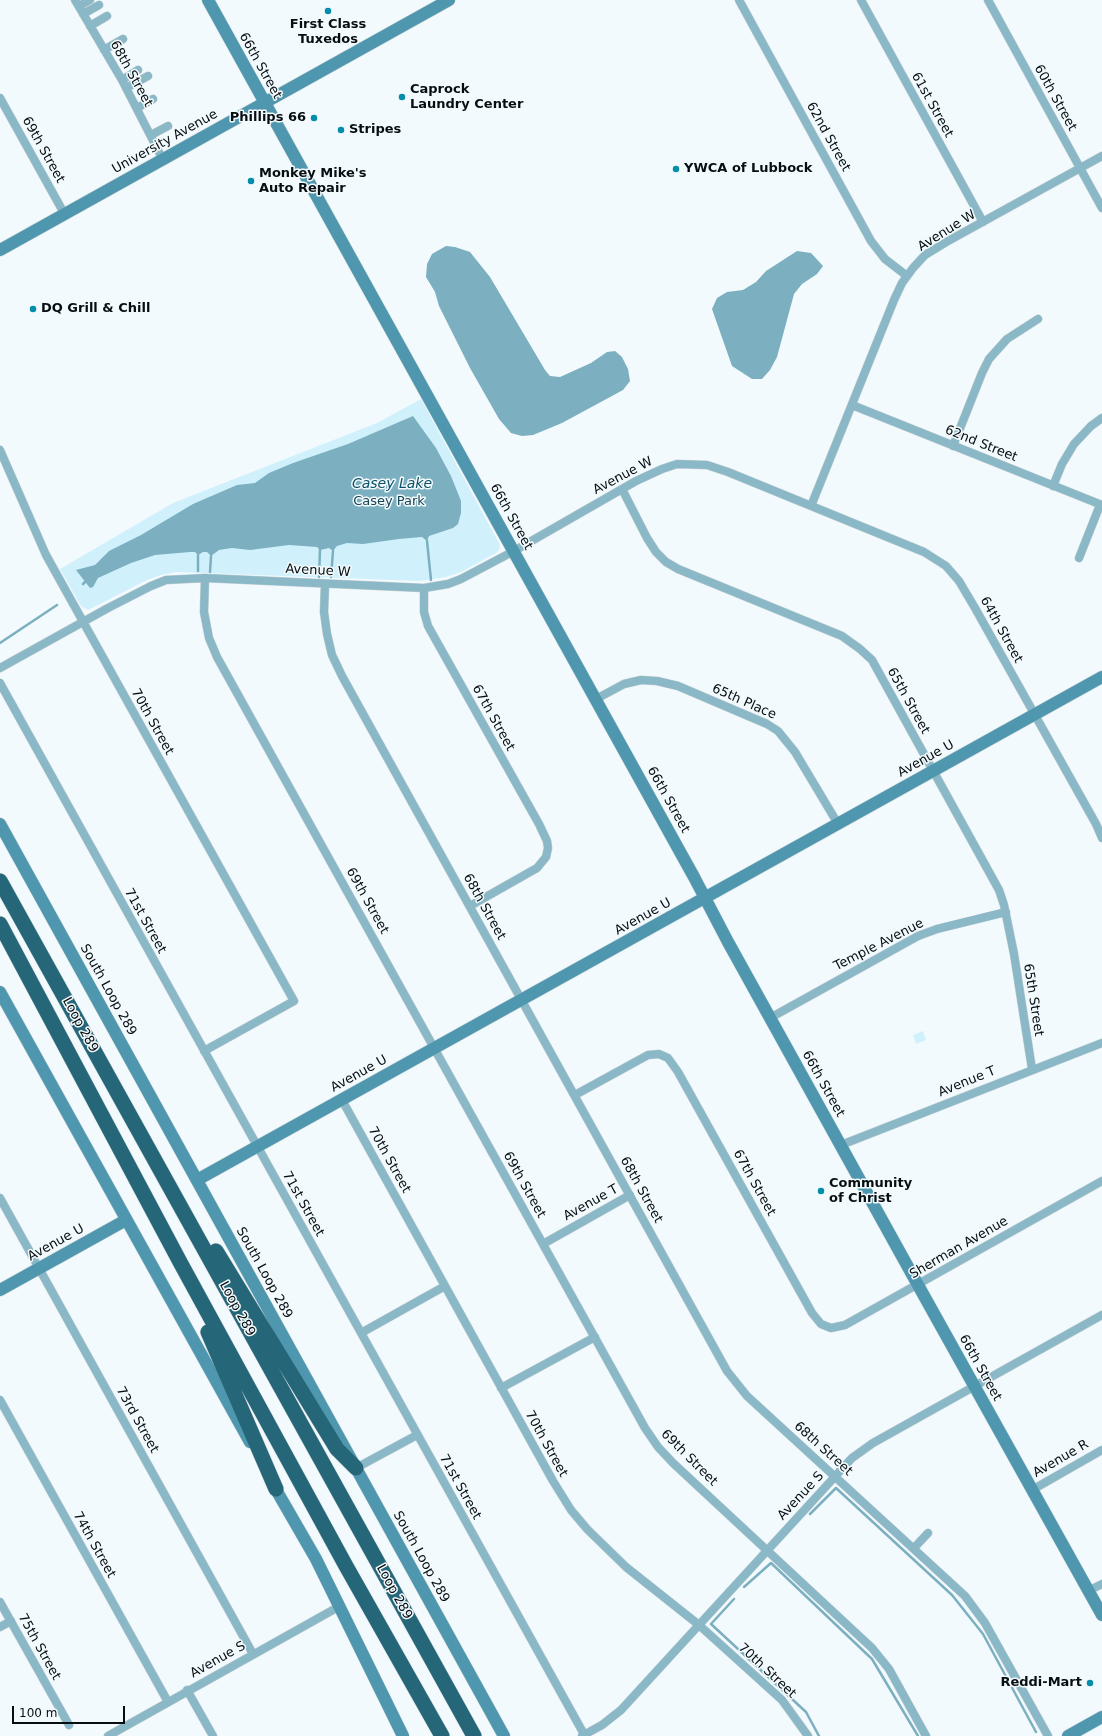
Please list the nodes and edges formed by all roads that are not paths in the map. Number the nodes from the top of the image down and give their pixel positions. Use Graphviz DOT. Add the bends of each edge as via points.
graph roads {
  1 [pos="90,0"];
  2 [pos="208,0"];
  3 [pos="448,0"];
  4 [pos="739,0"];
  5 [pos="861,0"];
  6 [pos="988,0"];
  7 [pos="77,3"];
  8 [pos="99,5"];
  9 [pos="83,14"];
  10 [pos="107,16"];
  11 [pos="90,26"];
  12 [pos="123,39"];
  13 [pos="104,50"];
  14 [pos="138,70"];
  15 [pos="148,76"];
  16 [pos="122,80"];
  17 [pos="126,88"];
  18 [pos="0,98"];
  19 [pos="153,99"];
  20 [pos="264,103"];
  21 [pos="137,108"];
  22 [pos="168,126"];
  23 [pos="151,135"];
  24 [pos="1102,156"];
  25 [pos="164,160"];
  26 [pos="1080,168"];
  27 [pos="1102,208"];
  28 [pos="65,215"];
  29 [pos="983,222"];
  30 [pos="0,250"];
  31 [pos="907,276"];
  32 [pos="1038,319"];
  33 [pos="852,405"];
  34 [pos="1102,418"];
  35 [pos="953,446"];
  36 [pos="0,450"];
  37 [pos="1053,486"];
  38 [pos="622,490"];
  39 [pos="1101,505"];
  40 [pos="811,506"];
  41 [pos="514,551"];
  42 [pos="1079,558"];
  43 [pos="205,578"];
  44 [pos="325,584"];
  45 [pos="424,588"];
  46 [pos="82,622"];
  47 [pos="0,668"];
  48 [pos="1102,677"];
  49 [pos="0,683"];
  50 [pos="596,699"];
  51 [pos="1035,715"];
  52 [pos="934,771"];
  53 [pos="0,824"];
  54 [pos="838,824"];
  55 [pos="1102,838"];
  56 [pos="0,869"];
  57 [pos="0,881"];
  58 [pos="704,898"];
  59 [pos="470,906"];
  60 [pos="1006,912"];
  61 [pos="21,918"];
  62 [pos="0,924"];
  63 [pos="0,938"];
  64 [pos="13,948"];
  65 [pos="0,992"];
  66 [pos="522,1000"];
  67 [pos="770,1018"];
  68 [pos="1102,1043"];
  69 [pos="435,1048"];
  70 [pos="204,1051"];
  71 [pos="1032,1069"];
  72 [pos="118,1094"];
  73 [pos="575,1095"];
  74 [pos="342,1100"];
  75 [pos="841,1145"];
  76 [pos="257,1147"];
  77 [pos="197,1180"];
  78 [pos="1102,1181"];
  79 [pos="630,1195"];
  80 [pos="0,1198"];
  81 [pos="126,1220"];
  82 [pos="543,1244"];
  83 [pos="180,1262"];
  84 [pos="39,1268"];
  85 [pos="918,1285"];
  86 [pos="445,1286"];
  87 [pos="0,1290"];
  88 [pos="1102,1315"];
  89 [pos="825,1327"];
  90 [pos="361,1333"];
  91 [pos="595,1337"];
  92 [pos="975,1387"];
  93 [pos="501,1388"];
  94 [pos="0,1400"];
  95 [pos="417,1435"];
  96 [pos="1102,1450"];
  97 [pos="356,1468"];
  98 [pos="835,1476"];
  99 [pos="276,1489"];
  100 [pos="1032,1490"];
  101 [pos="928,1533"];
  102 [pos="914,1548"];
  103 [pos="767,1550"];
  104 [pos="1102,1584"];
  105 [pos="1088,1591"];
  106 [pos="0,1602"];
  107 [pos="340,1606"];
  108 [pos="1102,1615"];
  109 [pos="11,1621"];
  110 [pos="699,1625"];
  111 [pos="0,1627"];
  112 [pos="253,1654"];
  113 [pos="187,1690"];
  114 [pos="168,1702"];
  115 [pos="1102,1717"];
  116 [pos="69,1725"];
  117 [pos="108,1736"];
  118 [pos="213,1736"];
  119 [pos="403,1736"];
  120 [pos="442,1736"];
  121 [pos="474,1736"];
  122 [pos="504,1736"];
  123 [pos="584,1736"];
  124 [pos="808,1736"];
  125 [pos="926,1736"];
  126 [pos="1048,1736"];
  127 [pos="1068,1736"];
  1 -- 7 [label="street"];
  2 -- 20 [label="street, 66th Street"];
  3 -- 20 [label="street, University Avenue"];
  4 -- 31 [label="street, 62nd Street" via="871,240 885,259"];
  5 -- 29 [label="street, 61st Street"];
  6 -- 26 [label="street, 60th Street"];
  7 -- 9 [label="street, 68th Street"];
  8 -- 9 [label="street"];
  9 -- 11 [label="street, 68th Street"];
  10 -- 11 [label="street"];
  11 -- 13 [label="street, 68th Street"];
  12 -- 13 [label="street"];
  13 -- 16 [label="street, 68th Street"];
  14 -- 16 [label="street"];
  15 -- 17 [label="street"];
  16 -- 17 [label="street, 68th Street"];
  17 -- 21 [label="street, 68th Street"];
  18 -- 28 [label="street, 69th Street"];
  19 -- 21 [label="street"];
  20 -- 25 [label="street, University Avenue"];
  20 -- 41 [label="street, 66th Street"];
  21 -- 23 [label="street, 68th Street"];
  22 -- 23 [label="street"];
  23 -- 25 [label="street, 68th Street"];
  24 -- 26 [label="street, Avenue W"];
  25 -- 28 [label="street, University Avenue"];
  26 -- 27 [label="street, 60th Street"];
  26 -- 29 [label="street, Avenue W"];
  28 -- 30 [label="street, University Avenue"];
  29 -- 31 [label="street, Avenue W" via="925,255"];
  31 -- 33 [label="street, Avenue W" via="894,300"];
  32 -- 35 [label="street" via="1010,336 990,359"];
  33 -- 35 [label="street, 62nd Street"];
  33 -- 40 [label="street, Avenue W"];
  34 -- 37 [label="street" via="1090,426 1074,444"];
  35 -- 37 [label="street, 62nd Street"];
  36 -- 46 [label="street, 70th Street" via="46,555"];
  37 -- 39 [label="street, 62nd Street"];
  38 -- 40 [label="street, Avenue W" via="662,469 677,464 696,464 728,472"];
  38 -- 41 [label="street, Avenue W"];
  38 -- 52 [label="street, 65th Street" via="647,538 666,562 842,636 860,649 872,660"];
  39 -- 42 [label="street"];
  40 -- 51 [label="street, 64th Street" via="924,552 946,566 959,581"];
  41 -- 45 [label="street, Avenue W" via="461,579"];
  41 -- 50 [label="street, 66th Street"];
  43 -- 44 [label="street, Avenue W"];
  43 -- 46 [label="street, Avenue W" via="166,580"];
  43 -- 69 [label="street, 69th Street" via="204,612 217,657"];
  44 -- 45 [label="street, Avenue W"];
  44 -- 59 [label="street, 68th Street" via="325,624 336,664"];
  45 -- 59 [label="street, 67th Street" via="424,612 428,626 544,833 548,848 542,863 532,871"];
  46 -- 47 [label="street, Avenue W"];
  46 -- 70 [label="street, 70th Street" via="294,1001"];
  48 -- 51 [label="street, Avenue U"];
  49 -- 70 [label="street, 71st Street"];
  50 -- 54 [label="street, 65th Place" via="624,684 641,680 657,681 678,686 767,724 778,731 795,752"];
  50 -- 58 [label="street, 66th Street"];
  51 -- 52 [label="street, Avenue U"];
  51 -- 55 [label="street, 64th Street"];
  52 -- 54 [label="street, Avenue U"];
  52 -- 60 [label="street, 65th Street" via="999,890"];
  53 -- 77 [label="street, South Loop 289"];
  54 -- 58 [label="street, Avenue U"];
  56 -- 61 [label="highway"];
  57 -- 61 [label="highway, Loop 289"];
  58 -- 66 [label="street, Avenue U"];
  58 -- 67 [label="street, 66th Street"];
  59 -- 66 [label="street, 68th Street"];
  60 -- 67 [label="street, Temple Avenue" via="918,936"];
  60 -- 71 [label="street, 65th Street"];
  61 -- 72 [label="highway, Loop 289"];
  62 -- 64 [label="highway, Loop 289"];
  63 -- 64 [label="highway"];
  64 -- 83 [label="highway, Loop 289"];
  65 -- 81 [label="street"];
  66 -- 69 [label="street, Avenue U"];
  66 -- 73 [label="street, 68th Street"];
  67 -- 75 [label="street, 66th Street"];
  68 -- 71 [label="street, Avenue T"];
  69 -- 74 [label="street, Avenue U"];
  69 -- 82 [label="street, 69th Street"];
  70 -- 76 [label="street, 71st Street"];
  71 -- 75 [label="street, Avenue T"];
  72 -- 97 [label="highway" via="176,1183 337,1449"];
  72 -- 121 [label="highway, Loop 289"];
  73 -- 79 [label="street, 68th Street"];
  73 -- 89 [label="street, 67th Street" via="642,1058 653,1054 668,1058 812,1313"];
  74 -- 76 [label="street, Avenue U"];
  74 -- 86 [label="street, 70th Street"];
  75 -- 85 [label="street, 66th Street"];
  76 -- 77 [label="street, Avenue U"];
  76 -- 90 [label="street, 71st Street"];
  77 -- 97 [label="street, South Loop 289"];
  78 -- 85 [label="street, Sherman Avenue"];
  79 -- 82 [label="street, Avenue T"];
  79 -- 98 [label="street, 68th Street" via="733,1380 747,1396"];
  80 -- 84 [label="street, 73rd Street"];
  81 -- 84 [label="street, Avenue U"];
  81 -- 99 [label="street"];
  82 -- 91 [label="street, 69th Street"];
  83 -- 99 [label="highway"];
  83 -- 120 [label="highway, Loop 289"];
  84 -- 87 [label="street, Avenue U"];
  84 -- 112 [label="street, 73rd Street"];
  85 -- 89 [label="street, Sherman Avenue" via="845,1325 836,1328"];
  85 -- 92 [label="street, 66th Street"];
  86 -- 90 [label="street"];
  86 -- 93 [label="street, 70th Street"];
  88 -- 92 [label="street, Avenue S"];
  90 -- 95 [label="street, 71st Street"];
  91 -- 93 [label="street"];
  91 -- 103 [label="street, 69th Street" via="658,1447"];
  92 -- 98 [label="street, Avenue S" via="873,1443 852,1458"];
  92 -- 100 [label="street, 66th Street"];
  93 -- 110 [label="street, 70th Street" via="570,1510 626,1567"];
  94 -- 114 [label="street, 74th Street"];
  95 -- 97 [label="street"];
  95 -- 123 [label="street, 71st Street"];
  96 -- 100 [label="street, Avenue R"];
  97 -- 122 [label="street, South Loop 289"];
  98 -- 102 [label="street, 68th Street"];
  98 -- 103 [label="street, Avenue S"];
  99 -- 107 [label="street"];
  100 -- 105 [label="street, 66th Street"];
  101 -- 102 [label="street"];
  102 -- 126 [label="street, 68th Street" via="954,1585 978,1612"];
  103 -- 110 [label="street, Avenue S"];
  103 -- 125 [label="street, 69th Street" via="872,1648 889,1669"];
  104 -- 105 [label="street"];
  105 -- 108 [label="street, 66th Street"];
  106 -- 109 [label="street, 75th Street"];
  107 -- 112 [label="street, Avenue S"];
  107 -- 119 [label="street"];
  109 -- 111 [label="street"];
  109 -- 116 [label="street, 75th Street"];
  110 -- 123 [label="street, Avenue S" via="621,1710"];
  110 -- 124 [label="street, 70th Street" via="782,1700"];
  112 -- 113 [label="street, Avenue S"];
  113 -- 114 [label="street, Avenue S"];
  113 -- 118 [label="street"];
  114 -- 117 [label="street, Avenue S"];
  115 -- 127 [label="street"];
}
